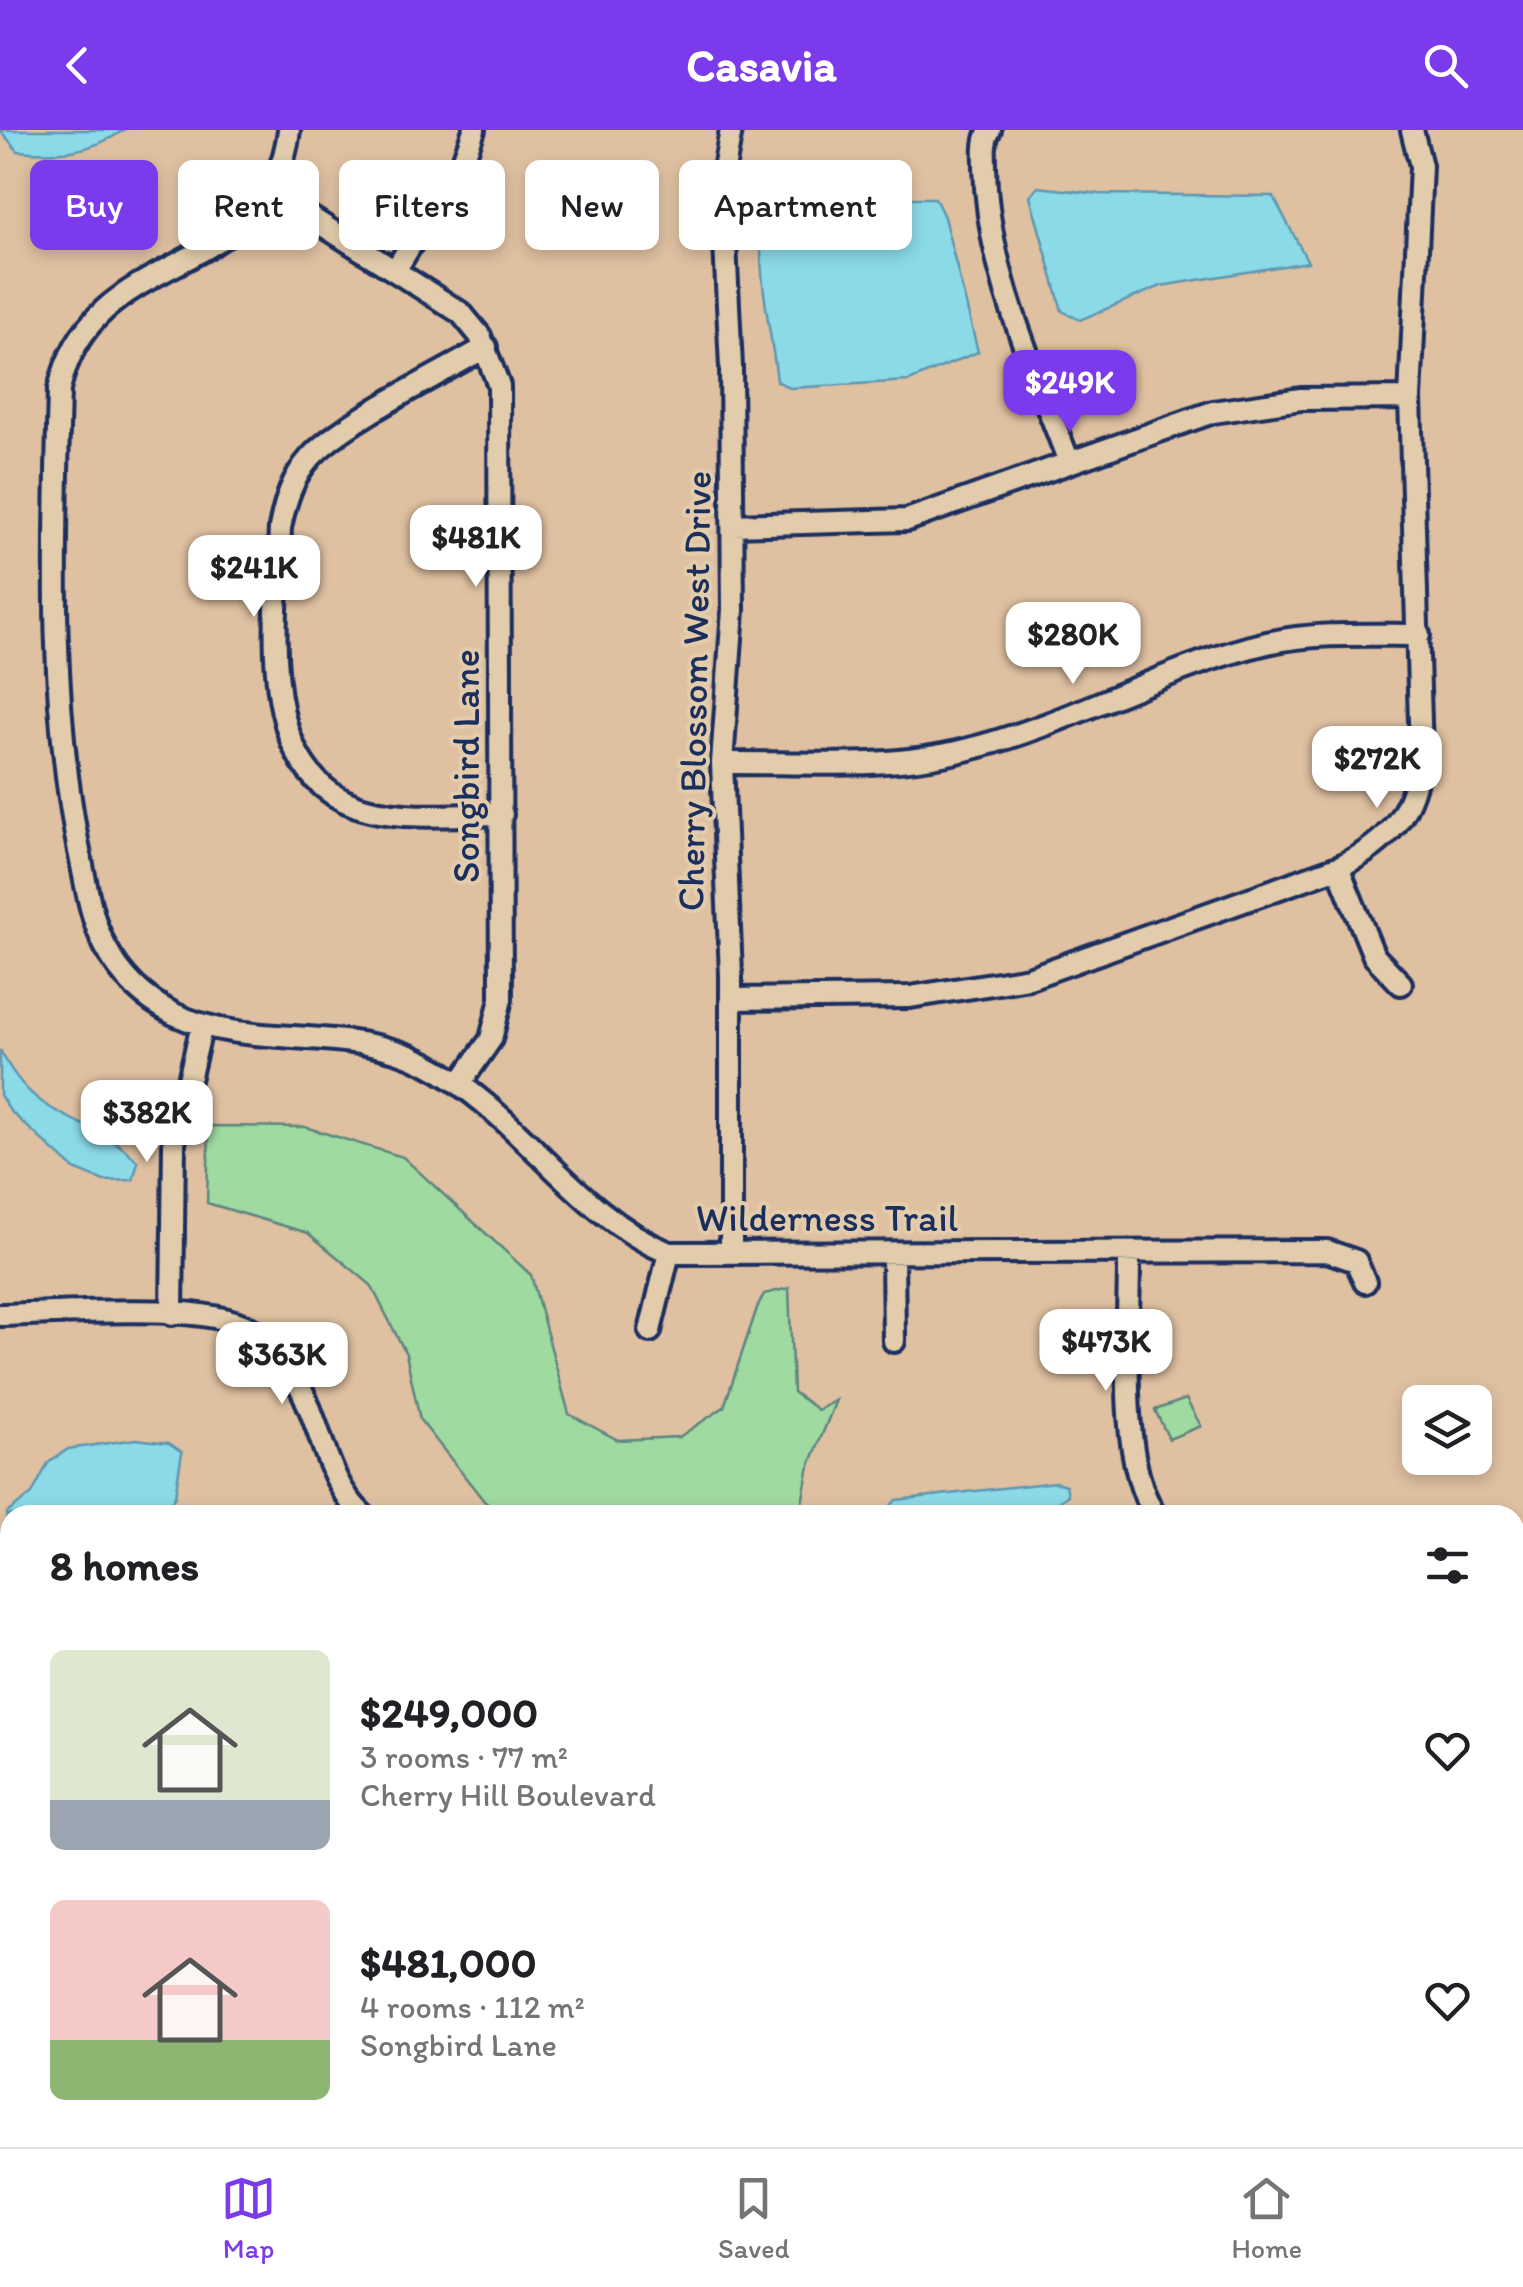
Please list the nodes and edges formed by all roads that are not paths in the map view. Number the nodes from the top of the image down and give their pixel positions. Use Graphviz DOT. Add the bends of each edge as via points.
graph roads {
  1 [pos="289,130"];
  2 [pos="474,130"];
  3 [pos="731,130"];
  4 [pos="1412,130"];
  5 [pos="985,132"];
  6 [pos="281,160"];
  7 [pos="319,222"];
  8 [pos="200,250"];
  9 [pos="396,269"];
  10 [pos="486,347"];
  11 [pos="1410,398"];
  12 [pos="1069,462"];
  13 [pos="732,526"];
  14 [pos="1419,635"];
  15 [pos="722,763"];
  16 [pos="502,814"];
  17 [pos="1338,867"];
  18 [pos="1401,984"];
  19 [pos="731,999"];
  20 [pos="202,1025"];
  21 [pos="460,1082"];
  22 [pos="1130,1252"];
  23 [pos="669,1253"];
  24 [pos="893,1253"];
  25 [pos="731,1254"];
  26 [pos="1365,1282"];
  27 [pos="172,1314"];
  28 [pos="0,1315"];
  29 [pos="650,1331"];
  30 [pos="894,1342"];
  31 [pos="346,1505"];
  32 [pos="1150,1505"];
  1 -- 6 [label="street"];
  2 -- 9 [label="street" via="464,161"];
  3 -- 13 [label="street, Cherry Blossom West Drive" via="722,200"];
  4 -- 11 [label="street" via="1421,207"];
  5 -- 12 [label="street" via="994,254"];
  7 -- 9 [label="street, Songbird Lane"];
  8 -- 20 [label="street, Wilderness Trail" via="106,306 77,340 60,390 59,737 91,909 105,946 134,986"];
  9 -- 10 [label="street, Songbird Lane" via="460,314"];
  10 -- 16 [label="street, Songbird Lane" via="501,405"];
  10 -- 16 [label="street" via="339,435 301,470 280,528 278,686 293,748 317,781 346,802 387,813"];
  11 -- 12 [label="street" via="1302,399 1213,412"];
  11 -- 14 [label="street"];
  12 -- 13 [label="street" via="908,520"];
  13 -- 15 [label="street, Cherry Blossom West Drive"];
  14 -- 15 [label="street" via="1328,636 1253,646 1040,727 940,755"];
  14 -- 17 [label="street" via="1421,754 1414,792 1387,838"];
  15 -- 19 [label="street, Cherry Blossom West Drive"];
  16 -- 21 [label="street, Songbird Lane" via="501,999 491,1039"];
  17 -- 18 [label="street" via="1374,956"];
  17 -- 19 [label="street" via="1029,978 910,997"];
  19 -- 25 [label="street, Cherry Blossom West Drive"];
  20 -- 21 [label="street, Wilderness Trail" via="370,1046 422,1061"];
  20 -- 27 [label="street" via="174,1143"];
  21 -- 23 [label="street, Wilderness Trail" via="627,1232"];
  22 -- 24 [label="street, Wilderness Trail"];
  22 -- 26 [label="street, Wilderness Trail" via="1336,1251 1356,1262"];
  22 -- 32 [label="street" via="1132,1454"];
  23 -- 25 [label="street, Wilderness Trail"];
  23 -- 29 [label="street"];
  24 -- 25 [label="street, Wilderness Trail"];
  24 -- 30 [label="street"];
  27 -- 28 [label="street"];
  27 -- 31 [label="street" via="232,1320 281,1354"];
}
